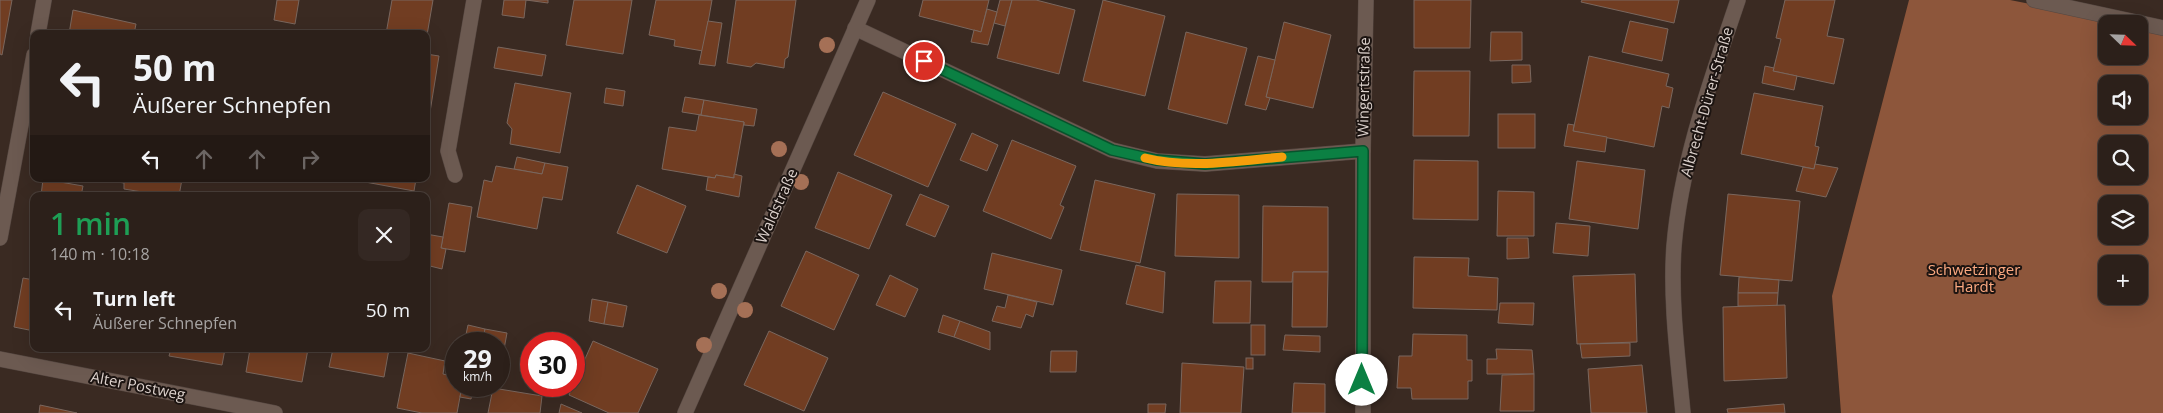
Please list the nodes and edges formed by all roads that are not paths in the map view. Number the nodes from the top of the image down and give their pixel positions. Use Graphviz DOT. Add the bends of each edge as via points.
graph roads {
  1 [pos="44,0"];
  2 [pos="474,0"];
  3 [pos="868,0"];
  4 [pos="1366,0"];
  5 [pos="1738,0"];
  6 [pos="2034,0"];
  7 [pos="855,28"];
  8 [pos="2163,28"];
  9 [pos="39,30"];
  10 [pos="30,77"];
  11 [pos="1363,151"];
  12 [pos="456,175"];
  13 [pos="0,238"];
  14 [pos="0,359"];
  15 [pos="275,413"];
  16 [pos="686,413"];
  17 [pos="1363,413"];
  18 [pos="1683,413"];
  1 -- 9 [label="street"];
  2 -- 12 [label="street" via="448,151"];
  3 -- 7 [label="street, Waldstraße"];
  4 -- 11 [label="street, Wingertstraße"];
  5 -- 18 [label="street, Albrecht-Dürer-Straße" via="1705,100 1686,172 1674,246 1675,322"];
  6 -- 8 [label="street"];
  7 -- 11 [label="street" via="1112,150 1148,158 1205,164"];
  7 -- 16 [label="street, Waldstraße"];
  10 -- 13 [label="street"];
  11 -- 17 [label="street, Wingertstraße"];
  14 -- 15 [label="street, Alter Postweg"];
}
